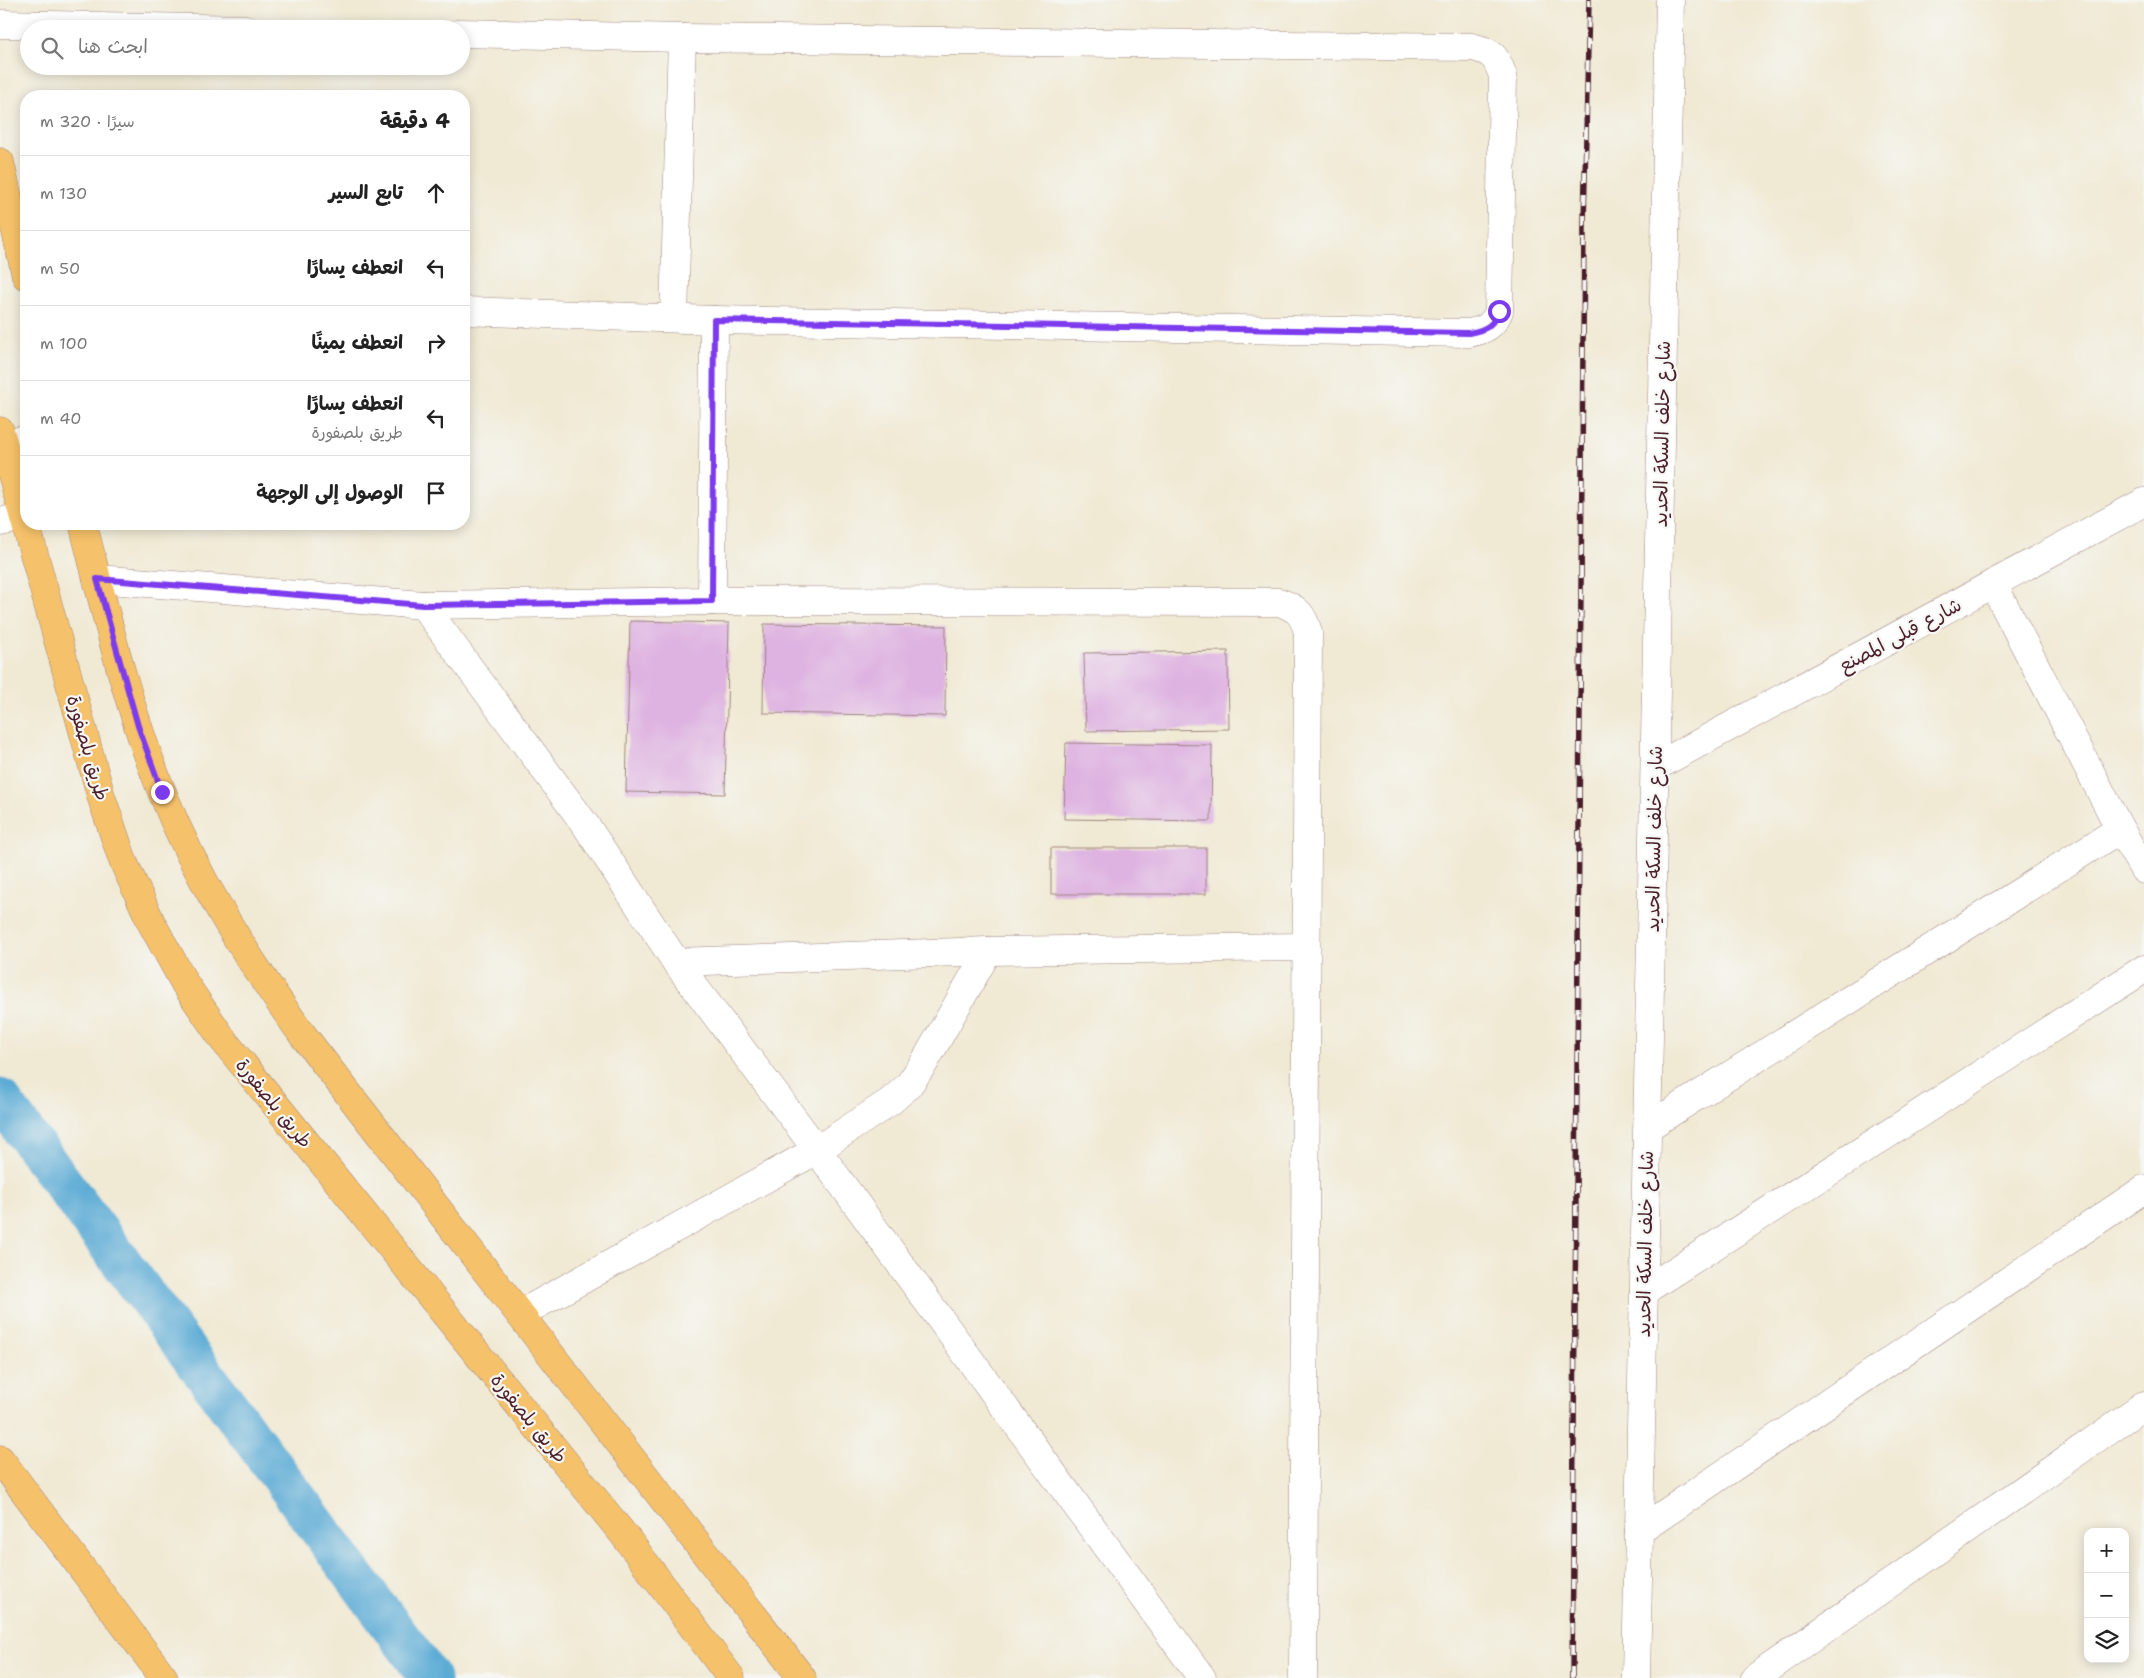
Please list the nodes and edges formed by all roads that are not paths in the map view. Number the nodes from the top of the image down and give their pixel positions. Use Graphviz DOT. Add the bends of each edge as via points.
graph roads {
  1 [pos="1670,0"];
  2 [pos="0,24"];
  3 [pos="20,24"];
  4 [pos="470,33"];
  5 [pos="682,38"];
  6 [pos="0,162"];
  7 [pos="20,250"];
  8 [pos="470,311"];
  9 [pos="674,318"];
  10 [pos="714,320"];
  11 [pos="8,440"];
  12 [pos="2144,502"];
  13 [pos="17,518"];
  14 [pos="21,530"];
  15 [pos="85,530"];
  16 [pos="97,579"];
  17 [pos="1993,584"];
  18 [pos="712,601"];
  19 [pos="423,605"];
  20 [pos="1655,767"];
  21 [pos="2120,829"];
  22 [pos="2144,870"];
  23 [pos="1305,946"];
  24 [pos="988,950"];
  25 [pos="676,962"];
  26 [pos="2144,969"];
  27 [pos="1648,1127"];
  28 [pos="817,1150"];
  29 [pos="2144,1189"];
  30 [pos="1644,1291"];
  31 [pos="520,1314"];
  32 [pos="2144,1405"];
  33 [pos="0,1459"];
  34 [pos="1639,1531"];
  35 [pos="164,1678"];
  36 [pos="731,1678"];
  37 [pos="802,1678"];
  38 [pos="1202,1678"];
  39 [pos="1303,1678"];
  40 [pos="1636,1678"];
  41 [pos="1755,1678"];
  1 -- 20 [label="street, شارع خلف السكة الحديد"];
  2 -- 3 [label="street"];
  4 -- 5 [label="street"];
  5 -- 9 [label="street"];
  5 -- 10 [label="street" via="1472,47 1488,51 1498,60 1503,76 1499,311 1494,322 1484,330 1459,333"];
  6 -- 7 [label="main road"];
  8 -- 9 [label="street"];
  9 -- 10 [label="street"];
  10 -- 18 [label="street"];
  11 -- 13 [label="main road, طريق بلصفورة"];
  12 -- 17 [label="street, شارع قبلى المصنع"];
  14 -- 36 [label="main road, طريق بلصفورة" via="123,862 185,984 224,1041 624,1535"];
  15 -- 16 [label="main road"];
  16 -- 19 [label="street"];
  16 -- 31 [label="main road" via="138,726 162,792 190,856 224,918 302,1034"];
  17 -- 20 [label="street, شارع قبلى المصنع"];
  17 -- 21 [label="street"];
  18 -- 19 [label="street"];
  18 -- 23 [label="street" via="1279,602 1294,608 1304,618 1308,632"];
  19 -- 25 [label="street" via="587,826"];
  20 -- 27 [label="street, شارع خلف السكة الحديد"];
  21 -- 22 [label="street"];
  21 -- 27 [label="street"];
  23 -- 24 [label="street"];
  23 -- 39 [label="street"];
  24 -- 25 [label="street"];
  24 -- 28 [label="street" via="908,1086"];
  25 -- 28 [label="street"];
  26 -- 30 [label="street"];
  27 -- 30 [label="street, شارع خلف السكة الحديد"];
  28 -- 31 [label="street"];
  28 -- 38 [label="street"];
  29 -- 34 [label="street"];
  30 -- 34 [label="street, شارع خلف السكة الحديد"];
  31 -- 37 [label="main road"];
  32 -- 41 [label="street"];
  33 -- 35 [label="main road"];
  34 -- 40 [label="street, شارع خلف السكة الحديد"];
}
